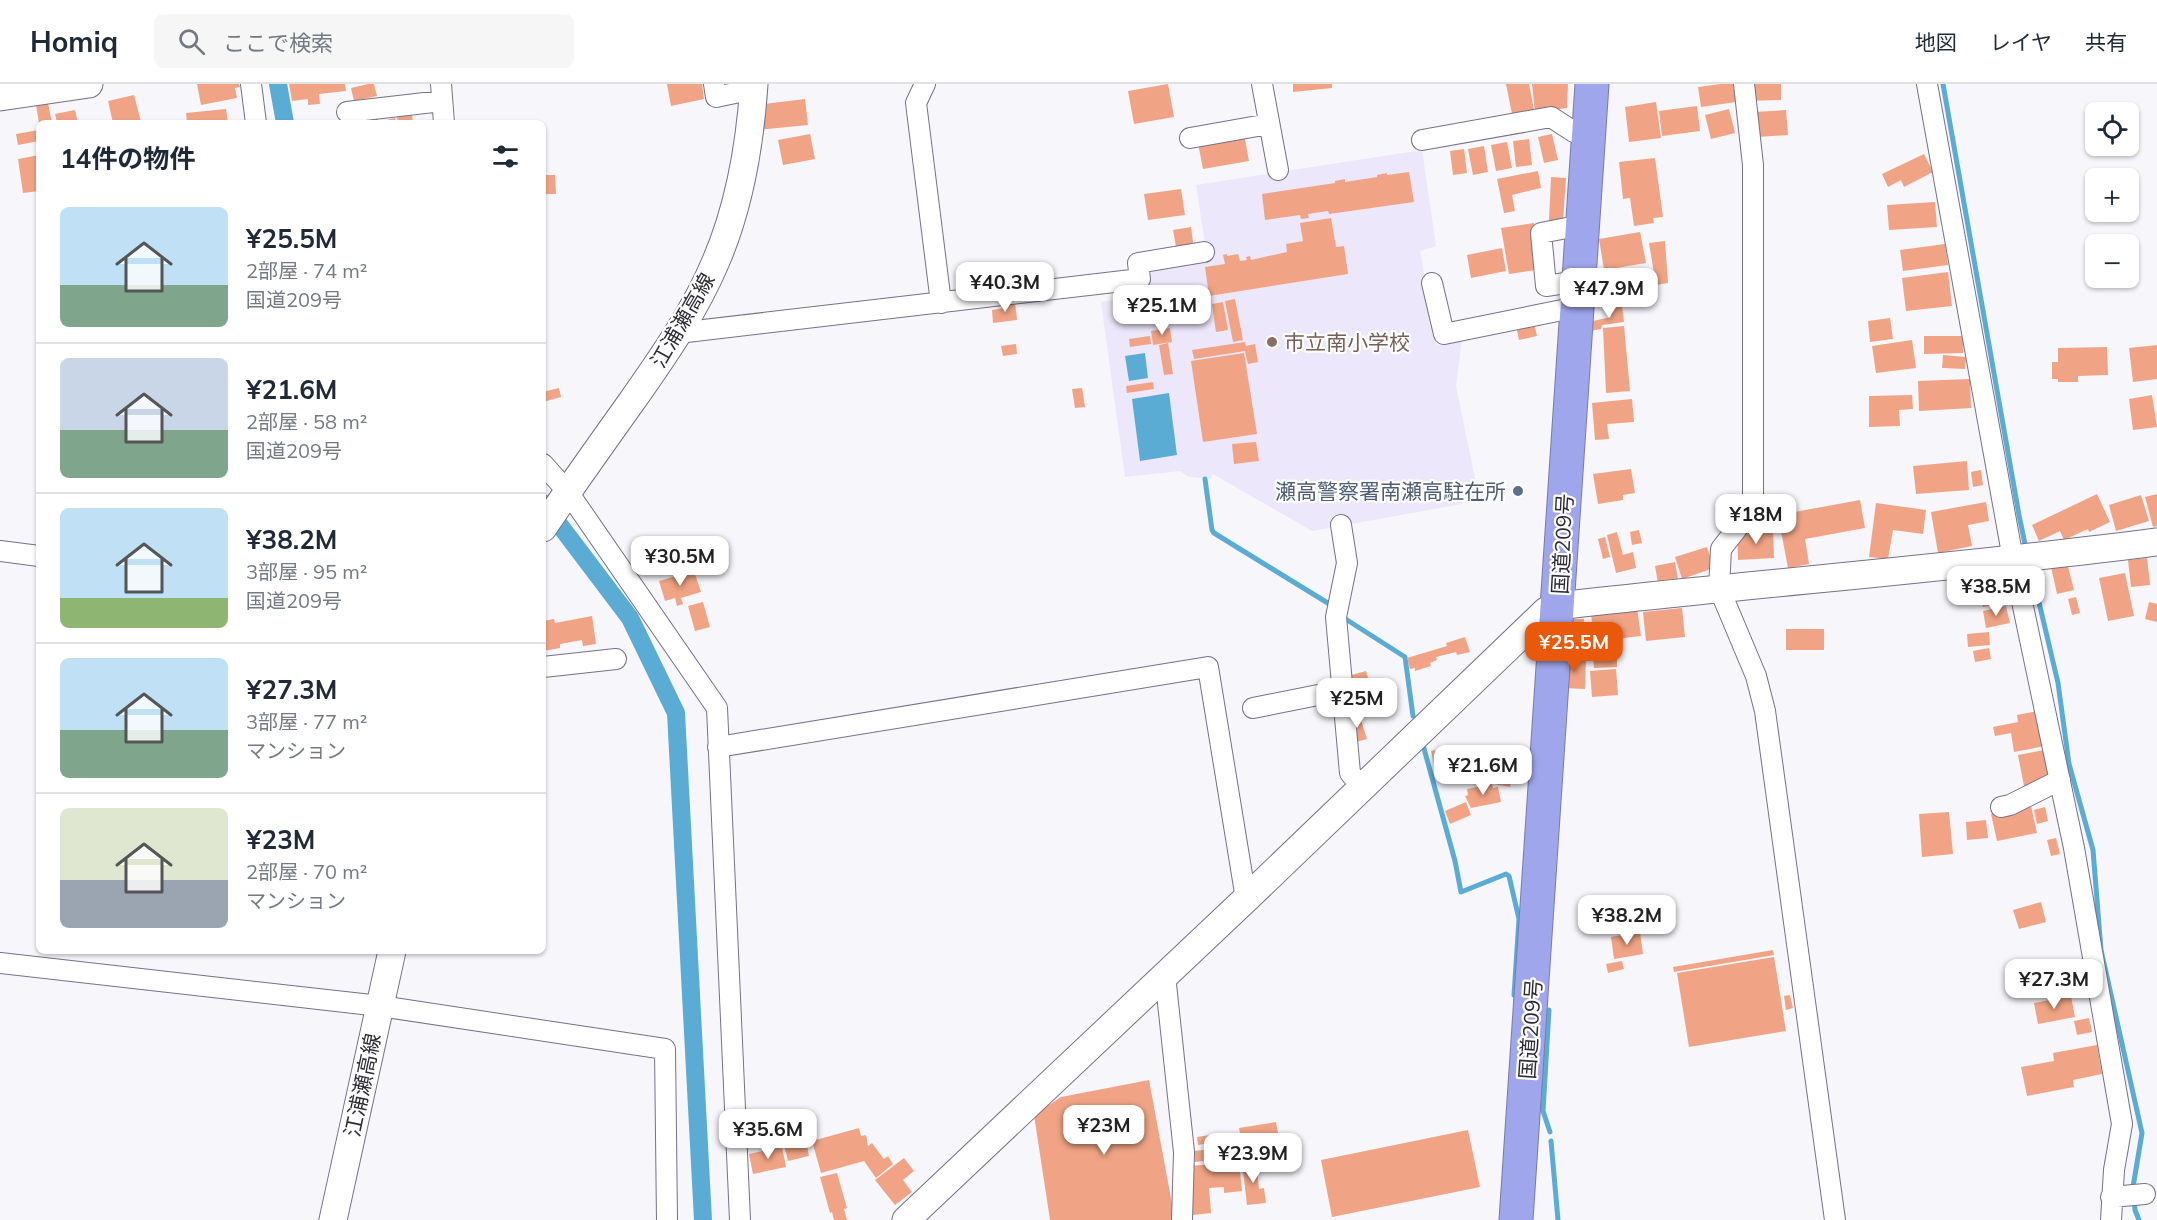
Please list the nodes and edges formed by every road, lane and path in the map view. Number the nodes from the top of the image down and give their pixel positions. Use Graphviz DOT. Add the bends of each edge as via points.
graph roads {
  1 [pos="89,84"];
  2 [pos="251,84"];
  3 [pos="714,84"];
  4 [pos="925,84"];
  5 [pos="1262,84"];
  6 [pos="1592,84"];
  7 [pos="1744,84"];
  8 [pos="1927,84"];
  9 [pos="754,86"];
  10 [pos="30,88"];
  11 [pos="442,92"];
  12 [pos="0,97"];
  13 [pos="346,112"];
  14 [pos="256,120"];
  15 [pos="444,120"];
  16 [pos="1269,124"];
  17 [pos="1589,132"];
  18 [pos="1190,138"];
  19 [pos="1422,140"];
  20 [pos="1278,170"];
  21 [pos="1204,252"];
  22 [pos="1432,283"];
  23 [pos="1578,294"];
  24 [pos="941,303"];
  25 [pos="678,333"];
  26 [pos="546,469"];
  27 [pos="564,497"];
  28 [pos="546,524"];
  29 [pos="1341,525"];
  30 [pos="2157,542"];
  31 [pos="0,552"];
  32 [pos="36,556"];
  33 [pos="2025,558"];
  34 [pos="1719,588"];
  35 [pos="1558,606"];
  36 [pos="616,659"];
  37 [pos="546,667"];
  38 [pos="1343,690"];
  39 [pos="1253,708"];
  40 [pos="718,747"];
  41 [pos="2060,780"];
  42 [pos="1362,788"];
  43 [pos="2001,807"];
  44 [pos="1246,899"];
  45 [pos="391,954"];
  46 [pos="0,963"];
  47 [pos="1165,975"];
  48 [pos="380,1006"];
  49 [pos="2145,1194"];
  50 [pos="2116,1197"];
  51 [pos="333,1220"];
  52 [pos="668,1220"];
  53 [pos="740,1220"];
  54 [pos="906,1220"];
  55 [pos="1182,1220"];
  56 [pos="1516,1220"];
  57 [pos="1835,1220"];
  58 [pos="2111,1220"];
  1 -- 10 [label="street"];
  2 -- 14 [label="street"];
  3 -- 9 [label="street" via="716,97"];
  4 -- 24 [label="street" via="916,103"];
  5 -- 16 [label="street"];
  6 -- 17 [label="highway, 国道209号"];
  7 -- 34 [label="street" via="1754,165 1753,508 1721,549"];
  8 -- 33 [label="street"];
  9 -- 25 [label="street, 江浦瀬高線" via="751,135 728,231 704,288"];
  10 -- 12 [label="street"];
  11 -- 13 [label="street"];
  11 -- 15 [label="street"];
  16 -- 18 [label="street"];
  16 -- 20 [label="street"];
  17 -- 19 [label="street" via="1574,132 1551,117"];
  17 -- 23 [label="highway, 国道209号"];
  21 -- 24 [label="street" via="1138,263 1140,279"];
  22 -- 23 [label="street" via="1444,334"];
  23 -- 35 [label="highway, 国道209号"];
  24 -- 25 [label="street"];
  25 -- 27 [label="street, 江浦瀬高線"];
  26 -- 27 [label="street"];
  27 -- 28 [label="street, 江浦瀬高線"];
  27 -- 40 [label="street" via="717,708"];
  29 -- 38 [label="street" via="1347,563 1336,616"];
  30 -- 33 [label="street"];
  31 -- 32 [label="street"];
  33 -- 34 [label="street"];
  33 -- 41 [label="street"];
  34 -- 35 [label="street"];
  34 -- 57 [label="street" via="1756,676 1765,711"];
  35 -- 42 [label="street" via="1546,611"];
  35 -- 56 [label="highway, 国道209号"];
  36 -- 37 [label="street"];
  38 -- 39 [label="street"];
  38 -- 42 [label="street" via="1350,773"];
  40 -- 44 [label="street" via="1208,667"];
  40 -- 53 [label="street"];
  41 -- 43 [label="street"];
  41 -- 50 [label="street" via="2122,1124"];
  42 -- 44 [label="street"];
  44 -- 47 [label="street"];
  45 -- 48 [label="street, 江浦瀬高線"];
  46 -- 48 [label="street"];
  47 -- 54 [label="street"];
  47 -- 55 [label="street" via="1184,1152"];
  48 -- 51 [label="street, 江浦瀬高線"];
  48 -- 52 [label="street" via="665,1049"];
  49 -- 50 [label="street"];
  50 -- 58 [label="street"];
}
